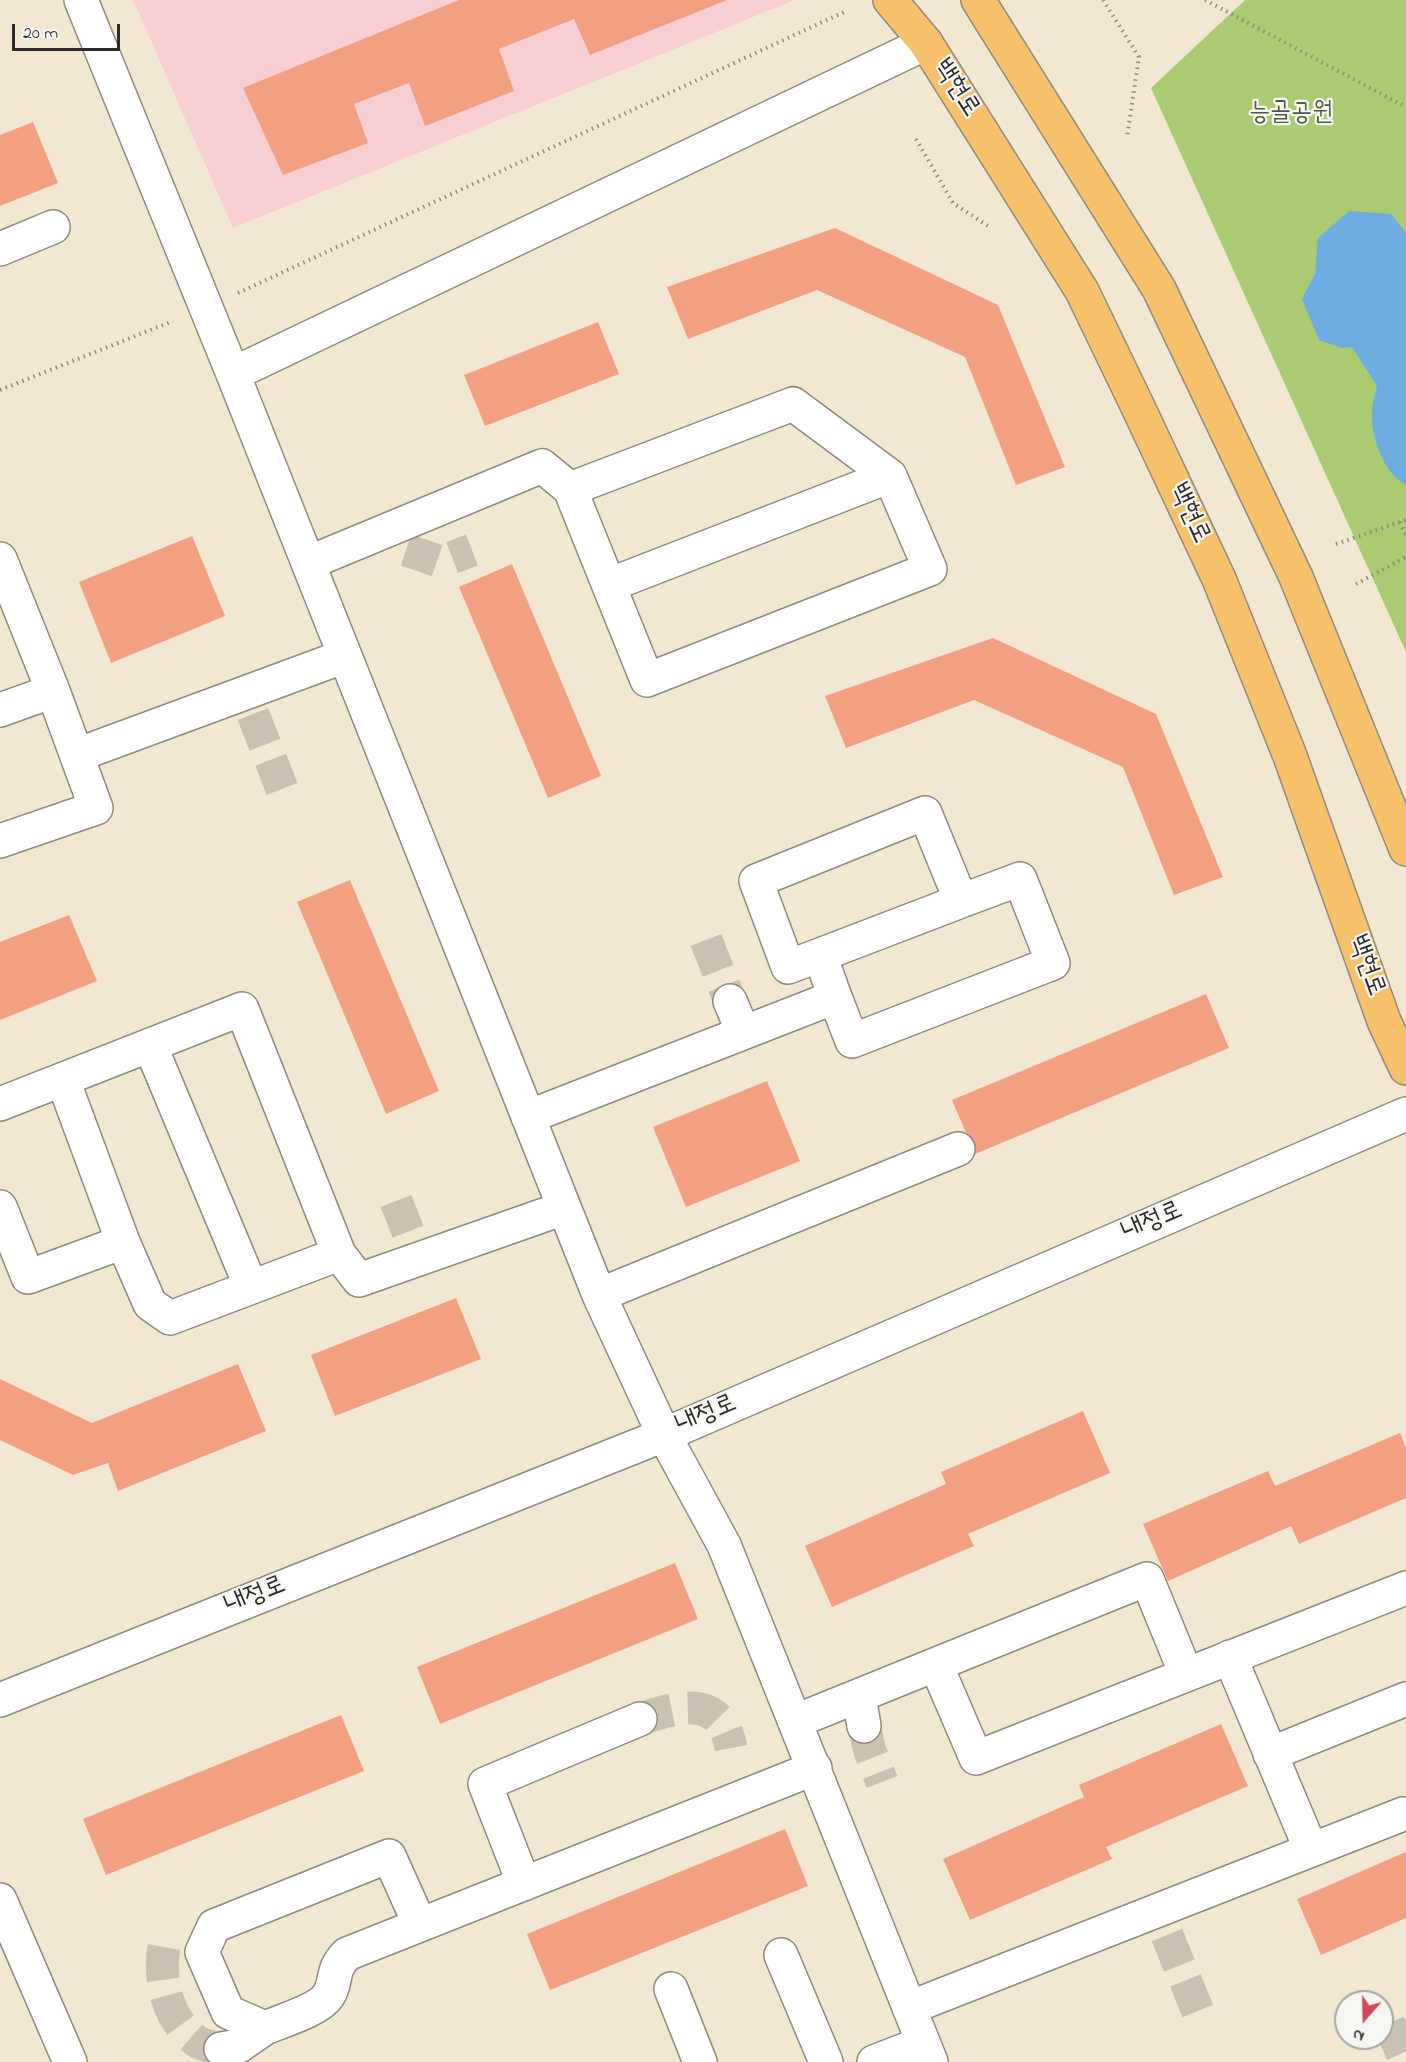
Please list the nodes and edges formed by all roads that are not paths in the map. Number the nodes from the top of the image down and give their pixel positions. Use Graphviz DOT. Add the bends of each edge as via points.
graph roads {
  1 [pos="81,0"];
  2 [pos="890,0"];
  3 [pos="978,0"];
  4 [pos="926,43"];
  5 [pos="53,227"];
  6 [pos="0,249"];
  7 [pos="233,374"];
  8 [pos="890,476"];
  9 [pos="570,489"];
  10 [pos="0,559"];
  11 [pos="308,563"];
  12 [pos="609,585"];
  13 [pos="345,656"];
  14 [pos="53,691"];
  15 [pos="0,710"];
  16 [pos="77,755"];
  17 [pos="0,842"];
  18 [pos="1406,849"];
  19 [pos="961,901"];
  20 [pos="820,955"];
  21 [pos="835,997"];
  22 [pos="730,1001"];
  23 [pos="743,1032"];
  24 [pos="150,1045"];
  25 [pos="1406,1068"];
  26 [pos="63,1080"];
  27 [pos="0,1104"];
  28 [pos="1406,1114"];
  29 [pos="528,1117"];
  30 [pos="958,1149"];
  31 [pos="0,1206"];
  32 [pos="564,1208"];
  33 [pos="123,1242"];
  34 [pos="339,1254"];
  35 [pos="251,1287"];
  36 [pos="598,1295"];
  37 [pos="664,1435"];
  38 [pos="1406,1588"];
  39 [pos="1230,1657"];
  40 [pos="936,1665"];
  41 [pos="1186,1674"];
  42 [pos="1406,1699"];
  43 [pos="0,1700"];
  44 [pos="640,1719"];
  45 [pos="796,1721"];
  46 [pos="1270,1754"];
  47 [pos="815,1768"];
  48 [pos="1403,1814"];
  49 [pos="1311,1850"];
  50 [pos="524,1884"];
  51 [pos="0,1900"];
  52 [pos="420,1925"];
  53 [pos="781,1955"];
  54 [pos="671,1989"];
  55 [pos="909,2008"];
  56 [pos="265,2028"];
  57 [pos="221,2049"];
  58 [pos="927,2052"];
  59 [pos="70,2062"];
  60 [pos="700,2062"];
  61 [pos="826,2062"];
  62 [pos="874,2062"];
  1 -- 7 [label="street"];
  2 -- 4 [label="main road, 백현로"];
  3 -- 18 [label="main road" via="1159,289 1296,577"];
  4 -- 7 [label="street"];
  4 -- 25 [label="main road, 백현로" via="1082,291 1147,425 1219,579 1281,734 1384,1021"];
  5 -- 6 [label="street"];
  7 -- 11 [label="street"];
  8 -- 9 [label="street" via="793,404"];
  8 -- 12 [label="street"];
  8 -- 12 [label="street" via="930,569 658,676 647,680"];
  9 -- 11 [label="street" via="542,466 393,542"];
  9 -- 12 [label="street"];
  10 -- 14 [label="street"];
  11 -- 13 [label="street"];
  13 -- 16 [label="street" via="249,704"];
  13 -- 29 [label="street"];
  14 -- 15 [label="street"];
  14 -- 16 [label="street"];
  16 -- 17 [label="street" via="96,808"];
  19 -- 20 [label="street"];
  19 -- 20 [label="street" via="925,813 756,881 788,967"];
  19 -- 21 [label="street" via="1020,879 1053,963 852,1041"];
  20 -- 21 [label="street"];
  21 -- 23 [label="street"];
  22 -- 23 [label="street"];
  23 -- 29 [label="street"];
  24 -- 26 [label="street"];
  24 -- 34 [label="street" via="242,1009"];
  24 -- 35 [label="street"];
  26 -- 27 [label="street"];
  26 -- 33 [label="street"];
  28 -- 37 [label="street, 내정로"];
  29 -- 32 [label="street"];
  30 -- 36 [label="street"];
  31 -- 33 [label="street" via="28,1277"];
  32 -- 34 [label="street" via="415,1250 358,1280"];
  32 -- 36 [label="street"];
  33 -- 35 [label="street" via="150,1304 170,1318"];
  34 -- 35 [label="street"];
  36 -- 37 [label="street"];
  37 -- 43 [label="street, 내정로"];
  37 -- 45 [label="street" via="724,1545"];
  38 -- 39 [label="street"];
  39 -- 41 [label="street"];
  39 -- 46 [label="street"];
  40 -- 41 [label="street" via="976,1758"];
  40 -- 41 [label="street" via="1147,1579"];
  40 -- 45 [label="street" via="862,1711"];
  42 -- 46 [label="street"];
  44 -- 50 [label="street" via="485,1784"];
  45 -- 47 [label="street"];
  46 -- 49 [label="street"];
  47 -- 50 [label="street"];
  47 -- 55 [label="street"];
  48 -- 49 [label="street"];
  49 -- 55 [label="street" via="1162,1923"];
  50 -- 52 [label="street"];
  51 -- 59 [label="street"];
  52 -- 56 [label="street" via="347,1954 337,1964 328,1996 311,2008"];
  52 -- 56 [label="street" via="389,1856 214,1926 202,1952 228,2012"];
  53 -- 61 [label="street"];
  54 -- 60 [label="street"];
  55 -- 58 [label="street"];
  56 -- 57 [label="street" via="239,2046"];
  58 -- 62 [label="street"];
}
